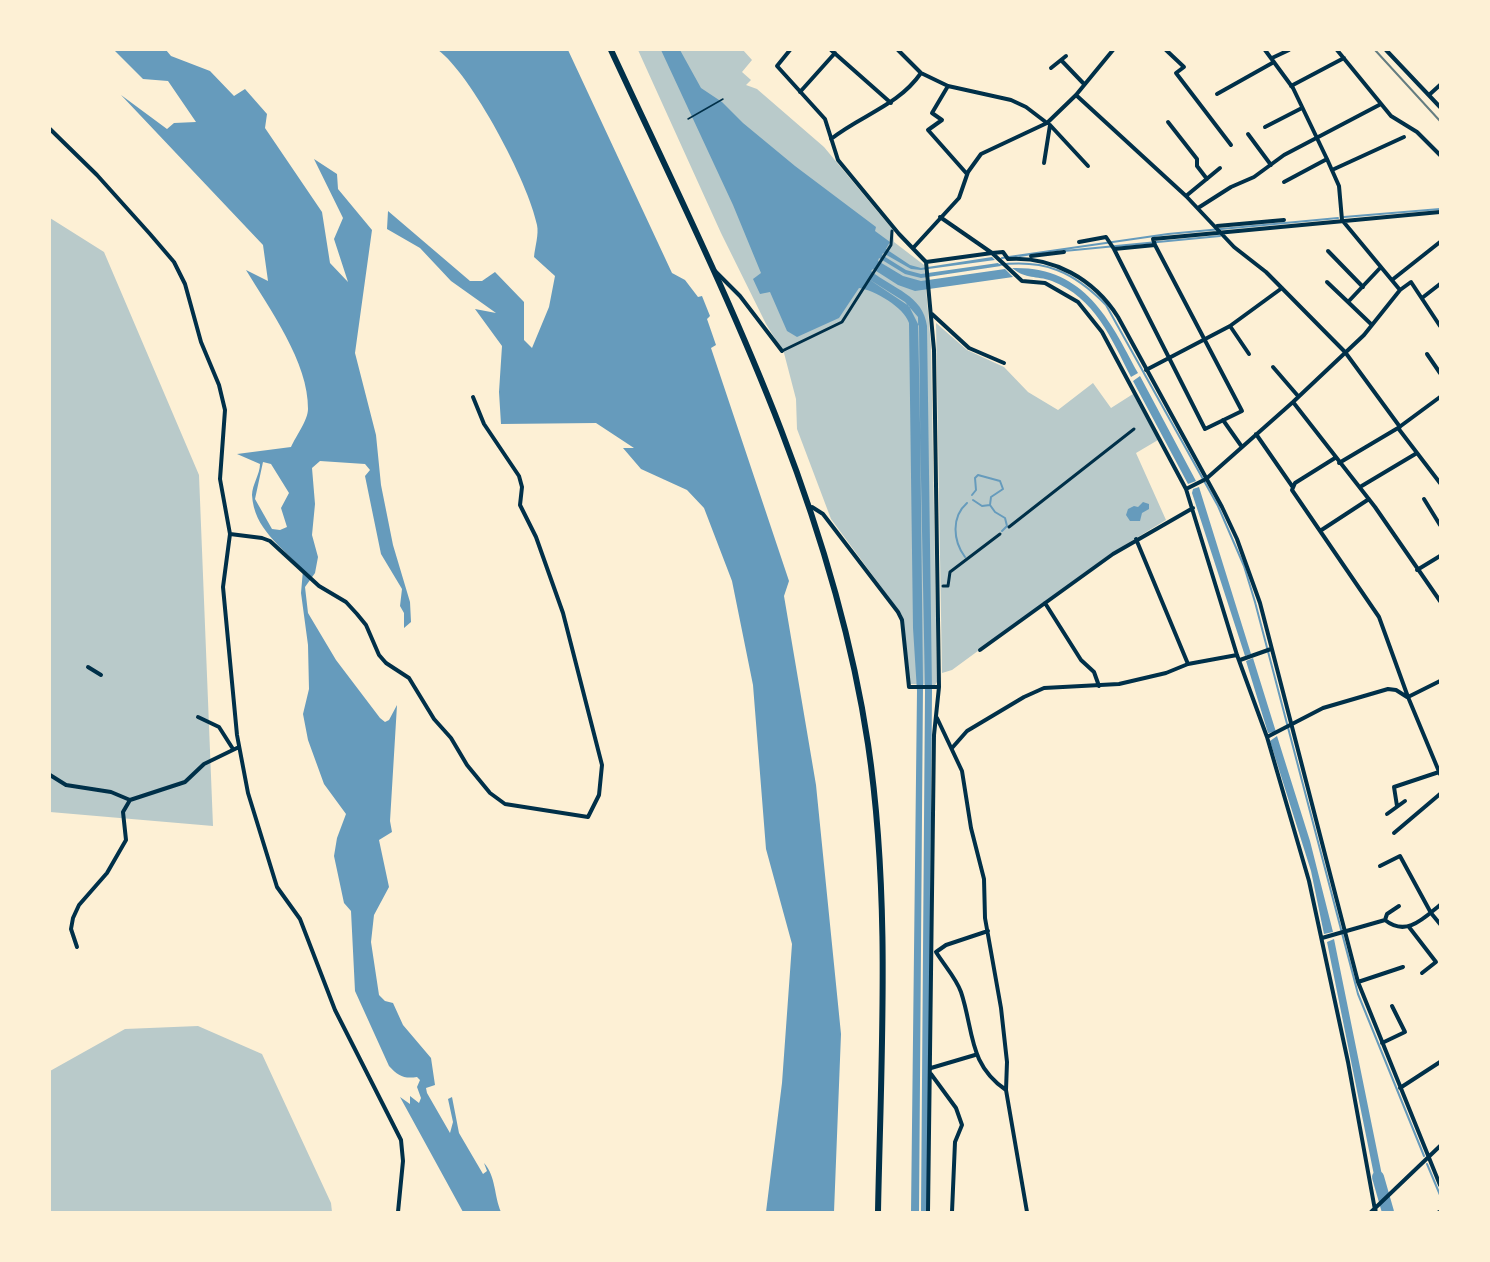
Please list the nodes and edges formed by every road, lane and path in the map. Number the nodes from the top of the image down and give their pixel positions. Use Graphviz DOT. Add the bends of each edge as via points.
graph roads {
  1 [pos="611,50"];
  2 [pos="790,50"];
  3 [pos="898,50"];
  4 [pos="1113,50"];
  5 [pos="1166,50"];
  6 [pos="1265,50"];
  7 [pos="1289,50"];
  8 [pos="1337,50"];
  9 [pos="1386,50"];
  10 [pos="833,51"];
  11 [pos="1066,56"];
  12 [pos="1344,58"];
  13 [pos="1061,60"];
  14 [pos="1273,60"];
  15 [pos="1051,68"];
  16 [pos="921,73"];
  17 [pos="1084,84"];
  18 [pos="948,86"];
  19 [pos="1291,86"];
  20 [pos="1440,86"];
  21 [pos="800,92"];
  22 [pos="1217,94"];
  23 [pos="1076,95"];
  24 [pos="1429,95"];
  25 [pos="723,99"];
  26 [pos="891,103"];
  27 [pos="1381,104"];
  28 [pos="1440,107"];
  29 [pos="1302,108"];
  30 [pos="688,119"];
  31 [pos="1168,122"];
  32 [pos="1048,124"];
  33 [pos="1265,127"];
  34 [pos="50,129"];
  35 [pos="1248,134"];
  36 [pos="1404,136"];
  37 [pos="1316,137"];
  38 [pos="831,140"];
  39 [pos="1231,145"];
  40 [pos="1440,155"];
  41 [pos="1327,159"];
  42 [pos="1044,163"];
  43 [pos="1271,165"];
  44 [pos="1089,166"];
  45 [pos="1220,168"];
  46 [pos="1332,170"];
  47 [pos="967,174"];
  48 [pos="1207,179"];
  49 [pos="1284,182"];
  50 [pos="1186,196"];
  51 [pos="1198,208"];
  52 [pos="1440,212"];
  53 [pos="940,218"];
  54 [pos="1284,220"];
  55 [pos="1342,220"];
  56 [pos="1216,226"];
  57 [pos="892,231"];
  58 [pos="1222,233"];
  59 [pos="1079,242"];
  60 [pos="1440,242"];
  61 [pos="1155,245"];
  62 [pos="914,248"];
  63 [pos="1114,249"];
  64 [pos="1328,251"];
  65 [pos="1064,252"];
  66 [pos="993,254"];
  67 [pos="1018,258"];
  68 [pos="926,263"];
  69 [pos="1381,267"];
  70 [pos="714,270"];
  71 [pos="1392,280"];
  72 [pos="1327,282"];
  73 [pos="1440,284"];
  74 [pos="1282,288"];
  75 [pos="1363,288"];
  76 [pos="1400,290"];
  77 [pos="1422,298"];
  78 [pos="1348,302"];
  79 [pos="931,313"];
  80 [pos="1372,325"];
  81 [pos="1230,326"];
  82 [pos="1440,326"];
  83 [pos="1203,339"];
  84 [pos="782,351"];
  85 [pos="1345,352"];
  86 [pos="1250,354"];
  87 [pos="1427,354"];
  88 [pos="1168,358"];
  89 [pos="1004,363"];
  90 [pos="1273,367"];
  91 [pos="1146,370"];
  92 [pos="1440,372"];
  93 [pos="1298,396"];
  94 [pos="473,397"];
  95 [pos="1440,397"];
  96 [pos="1293,402"];
  97 [pos="1223,420"];
  98 [pos="1399,428"];
  99 [pos="1134,429"];
  100 [pos="1256,434"];
  101 [pos="1242,447"];
  102 [pos="1417,453"];
  103 [pos="1335,458"];
  104 [pos="1340,463"];
  105 [pos="1204,479"];
  106 [pos="1440,482"];
  107 [pos="1292,486"];
  108 [pos="1360,488"];
  109 [pos="1188,489"];
  110 [pos="1368,499"];
  111 [pos="1424,499"];
  112 [pos="812,507"];
  113 [pos="1193,508"];
  114 [pos="1440,525"];
  115 [pos="1009,527"];
  116 [pos="1320,531"];
  117 [pos="230,534"];
  118 [pos="1000,534"];
  119 [pos="1136,539"];
  120 [pos="1440,556"];
  121 [pos="1418,570"];
  122 [pos="943,586"];
  123 [pos="1440,601"];
  124 [pos="1046,603"];
  125 [pos="1271,649"];
  126 [pos="981,650"];
  127 [pos="1238,658"];
  128 [pos="1188,664"];
  129 [pos="88,667"];
  130 [pos="101,675"];
  131 [pos="1440,681"];
  132 [pos="1099,686"];
  133 [pos="937,687"];
  134 [pos="1408,697"];
  135 [pos="198,717"];
  136 [pos="937,718"];
  137 [pos="1291,727"];
  138 [pos="1268,737"];
  139 [pos="239,747"];
  140 [pos="952,748"];
  141 [pos="233,749"];
  142 [pos="1440,773"];
  143 [pos="50,775"];
  144 [pos="1440,794"];
  145 [pos="130,800"];
  146 [pos="1404,801"];
  147 [pos="1397,806"];
  148 [pos="1387,814"];
  149 [pos="1394,833"];
  150 [pos="1380,866"];
  151 [pos="1440,905"];
  152 [pos="1398,906"];
  153 [pos="1431,913"];
  154 [pos="1385,920"];
  155 [pos="1440,924"];
  156 [pos="1408,927"];
  157 [pos="988,931"];
  158 [pos="1347,932"];
  159 [pos="1323,938"];
  160 [pos="77,947"];
  161 [pos="934,952"];
  162 [pos="1402,967"];
  163 [pos="1422,973"];
  164 [pos="1358,982"];
  165 [pos="1392,1006"];
  166 [pos="1382,1044"];
  167 [pos="975,1055"];
  168 [pos="1440,1062"];
  169 [pos="931,1071"];
  170 [pos="1400,1088"];
  171 [pos="1006,1090"];
  172 [pos="1440,1146"];
  173 [pos="1428,1157"];
  174 [pos="1440,1185"];
  175 [pos="1374,1211"];
  176 [pos="398,1212"];
  177 [pos="878,1212"];
  178 [pos="928,1212"];
  179 [pos="952,1212"];
  180 [pos="1027,1212"];
  1 -- 70 [label="main road"];
  2 -- 21 [label="street" via="777,66"];
  3 -- 16 [label="street"];
  4 -- 17 [label="street"];
  5 -- 39 [label="street" via="1184,67 1176,73"];
  6 -- 14 [label="street"];
  7 -- 14 [label="street"];
  8 -- 12 [label="street"];
  9 -- 24 [label="street"];
  10 -- 21 [label="street"];
  10 -- 26 [label="street"];
  11 -- 13 [label="street"];
  12 -- 19 [label="street"];
  12 -- 27 [label="street"];
  13 -- 15 [label="street"];
  13 -- 17 [label="street"];
  14 -- 19 [label="street"];
  14 -- 22 [label="street"];
  16 -- 18 [label="street"];
  16 -- 26 [label="street" via="909,90"];
  17 -- 23 [label="street"];
  18 -- 32 [label="street" via="1011,100"];
  18 -- 47 [label="street" via="932,113 942,120 928,130"];
  19 -- 29 [label="street"];
  20 -- 24 [label="street"];
  21 -- 38 [label="street" via="825,118"];
  23 -- 32 [label="street"];
  23 -- 50 [label="street"];
  24 -- 28 [label="street"];
  25 -- 30 [label="path"];
  26 -- 38 [label="street" via="849,125"];
  27 -- 37 [label="street"];
  27 -- 40 [label="street"];
  29 -- 33 [label="street"];
  29 -- 37 [label="street"];
  31 -- 48 [label="street" via="1197,159 1197,166"];
  32 -- 42 [label="street"];
  32 -- 44 [label="street"];
  32 -- 47 [label="street" via="981,154"];
  34 -- 117 [label="street" via="143,225 182,275 222,396 225,421 220,478"];
  35 -- 43 [label="street"];
  36 -- 46 [label="street"];
  37 -- 41 [label="street"];
  37 -- 43 [label="street"];
  38 -- 62 [label="street" via="838,160"];
  41 -- 46 [label="street"];
  41 -- 49 [label="street"];
  43 -- 51 [label="street"];
  45 -- 48 [label="street"];
  46 -- 55 [label="street" via="1339,186"];
  47 -- 53 [label="street" via="959,198"];
  48 -- 50 [label="street"];
  50 -- 51 [label="street"];
  51 -- 56 [label="street"];
  52 -- 55 [label="street"];
  53 -- 62 [label="street"];
  53 -- 66 [label="street"];
  54 -- 56 [label="street"];
  55 -- 58 [label="street"];
  55 -- 69 [label="street"];
  56 -- 58 [label="street"];
  57 -- 84 [label="street" via="891,245 840,324"];
  58 -- 61 [label="street" via="1153,239"];
  58 -- 74 [label="street"];
  59 -- 63 [label="street" via="1107,239"];
  60 -- 71 [label="street"];
  61 -- 63 [label="street"];
  61 -- 83 [label="street"];
  62 -- 68 [label="street"];
  63 -- 88 [label="street"];
  64 -- 75 [label="street"];
  65 -- 67 [label="street"];
  66 -- 67 [label="street" via="1003,252 1008,259"];
  66 -- 68 [label="street"];
  66 -- 109 [label="street" via="1015,276 1054,287 1086,309 1130,380"];
  67 -- 91 [label="street" via="1056,265 1100,293 1118,317"];
  68 -- 79 [label="street"];
  69 -- 71 [label="street"];
  69 -- 75 [label="street"];
  70 -- 84 [label="street" via="740,296"];
  70 -- 112 [label="main road"];
  71 -- 76 [label="street"];
  72 -- 78 [label="street"];
  73 -- 77 [label="street"];
  74 -- 81 [label="street"];
  74 -- 85 [label="street"];
  75 -- 78 [label="street"];
  76 -- 77 [label="street" via="1411,282"];
  76 -- 80 [label="street"];
  77 -- 82 [label="street"];
  78 -- 80 [label="street"];
  79 -- 89 [label="street" via="969,348"];
  79 -- 133 [label="street"];
  80 -- 85 [label="street"];
  81 -- 83 [label="street"];
  81 -- 86 [label="street"];
  83 -- 88 [label="street"];
  83 -- 97 [label="street" via="1242,411"];
  85 -- 93 [label="street"];
  85 -- 98 [label="street"];
  87 -- 92 [label="street"];
  88 -- 91 [label="street"];
  88 -- 97 [label="street" via="1205,429"];
  90 -- 93 [label="street"];
  91 -- 105 [label="street"];
  93 -- 96 [label="street"];
  94 -- 117 [label="street" via="484,424 519,476 520,505 536,537 563,613 602,765 599,795 588,818 505,804 490,793 434,719 409,678 386,663 366,625 346,602 319,586 270,542"];
  95 -- 98 [label="street"];
  96 -- 100 [label="street"];
  96 -- 103 [label="street"];
  97 -- 101 [label="street"];
  98 -- 102 [label="street"];
  98 -- 104 [label="street"];
  99 -- 115 [label="street"];
  100 -- 101 [label="street"];
  100 -- 107 [label="street"];
  101 -- 105 [label="street"];
  102 -- 106 [label="street"];
  102 -- 108 [label="street"];
  103 -- 104 [label="street"];
  103 -- 107 [label="street"];
  104 -- 108 [label="street"];
  105 -- 109 [label="street"];
  105 -- 125 [label="street" via="1237,539 1260,603"];
  107 -- 116 [label="street"];
  108 -- 110 [label="street"];
  109 -- 113 [label="street"];
  110 -- 116 [label="street"];
  110 -- 121 [label="street"];
  111 -- 114 [label="street"];
  112 -- 133 [label="street" via="824,514 898,612 908,684 912,688"];
  112 -- 177 [label="main road" via="852,656 877,810 883,928"];
  113 -- 119 [label="street"];
  113 -- 127 [label="street"];
  116 -- 134 [label="street" via="1379,617"];
  117 -- 139 [label="street" via="223,587"];
  118 -- 122 [label="street" via="950,572 948,586"];
  119 -- 124 [label="street"];
  119 -- 128 [label="street"];
  120 -- 121 [label="street"];
  121 -- 123 [label="street"];
  124 -- 126 [label="street"];
  124 -- 132 [label="street" via="1081,660 1094,672"];
  125 -- 127 [label="street"];
  125 -- 137 [label="street"];
  127 -- 128 [label="street"];
  127 -- 138 [label="street"];
  128 -- 132 [label="street" via="1166,673"];
  129 -- 130 [label="street"];
  131 -- 134 [label="street"];
  132 -- 140 [label="street" via="1044,688 967,731"];
  133 -- 136 [label="street"];
  134 -- 137 [label="street" via="1388,688 1323,708"];
  134 -- 142 [label="street"];
  135 -- 141 [label="street" via="219,727"];
  136 -- 140 [label="street"];
  136 -- 161 [label="street"];
  137 -- 138 [label="street"];
  137 -- 158 [label="street"];
  138 -- 159 [label="street"];
  139 -- 141 [label="street"];
  139 -- 176 [label="street" via="248,794 277,888 300,919 335,1010 401,1140"];
  140 -- 157 [label="street" via="962,771 984,879"];
  141 -- 145 [label="street" via="204,764 185,782"];
  142 -- 147 [label="street" via="1394,787"];
  143 -- 145 [label="street" via="66,784 111,792"];
  144 -- 149 [label="street"];
  145 -- 160 [label="street" via="123,812 126,840 73,918 71,929"];
  146 -- 147 [label="street"];
  147 -- 148 [label="street"];
  150 -- 153 [label="street" via="1400,856"];
  151 -- 153 [label="street"];
  152 -- 154 [label="street"];
  153 -- 155 [label="street"];
  153 -- 156 [label="street"];
  154 -- 156 [label="street" via="1393,926"];
  154 -- 158 [label="street"];
  156 -- 163 [label="street" via="1436,962"];
  157 -- 161 [label="street"];
  157 -- 171 [label="street" via="1001,1008"];
  158 -- 159 [label="street"];
  158 -- 164 [label="street"];
  159 -- 175 [label="street"];
  161 -- 167 [label="street" via="960,990"];
  161 -- 169 [label="street"];
  162 -- 164 [label="street"];
  164 -- 166 [label="street"];
  165 -- 166 [label="street" via="1405,1032"];
  166 -- 170 [label="street"];
  167 -- 169 [label="street"];
  167 -- 171 [label="street" via="987,1075"];
  168 -- 170 [label="street"];
  169 -- 178 [label="street"];
  169 -- 179 [label="street" via="956,1108 962,1125 955,1142"];
  170 -- 173 [label="street"];
  171 -- 180 [label="street"];
  172 -- 173 [label="street"];
  173 -- 174 [label="street"];
  173 -- 175 [label="street"];
}
